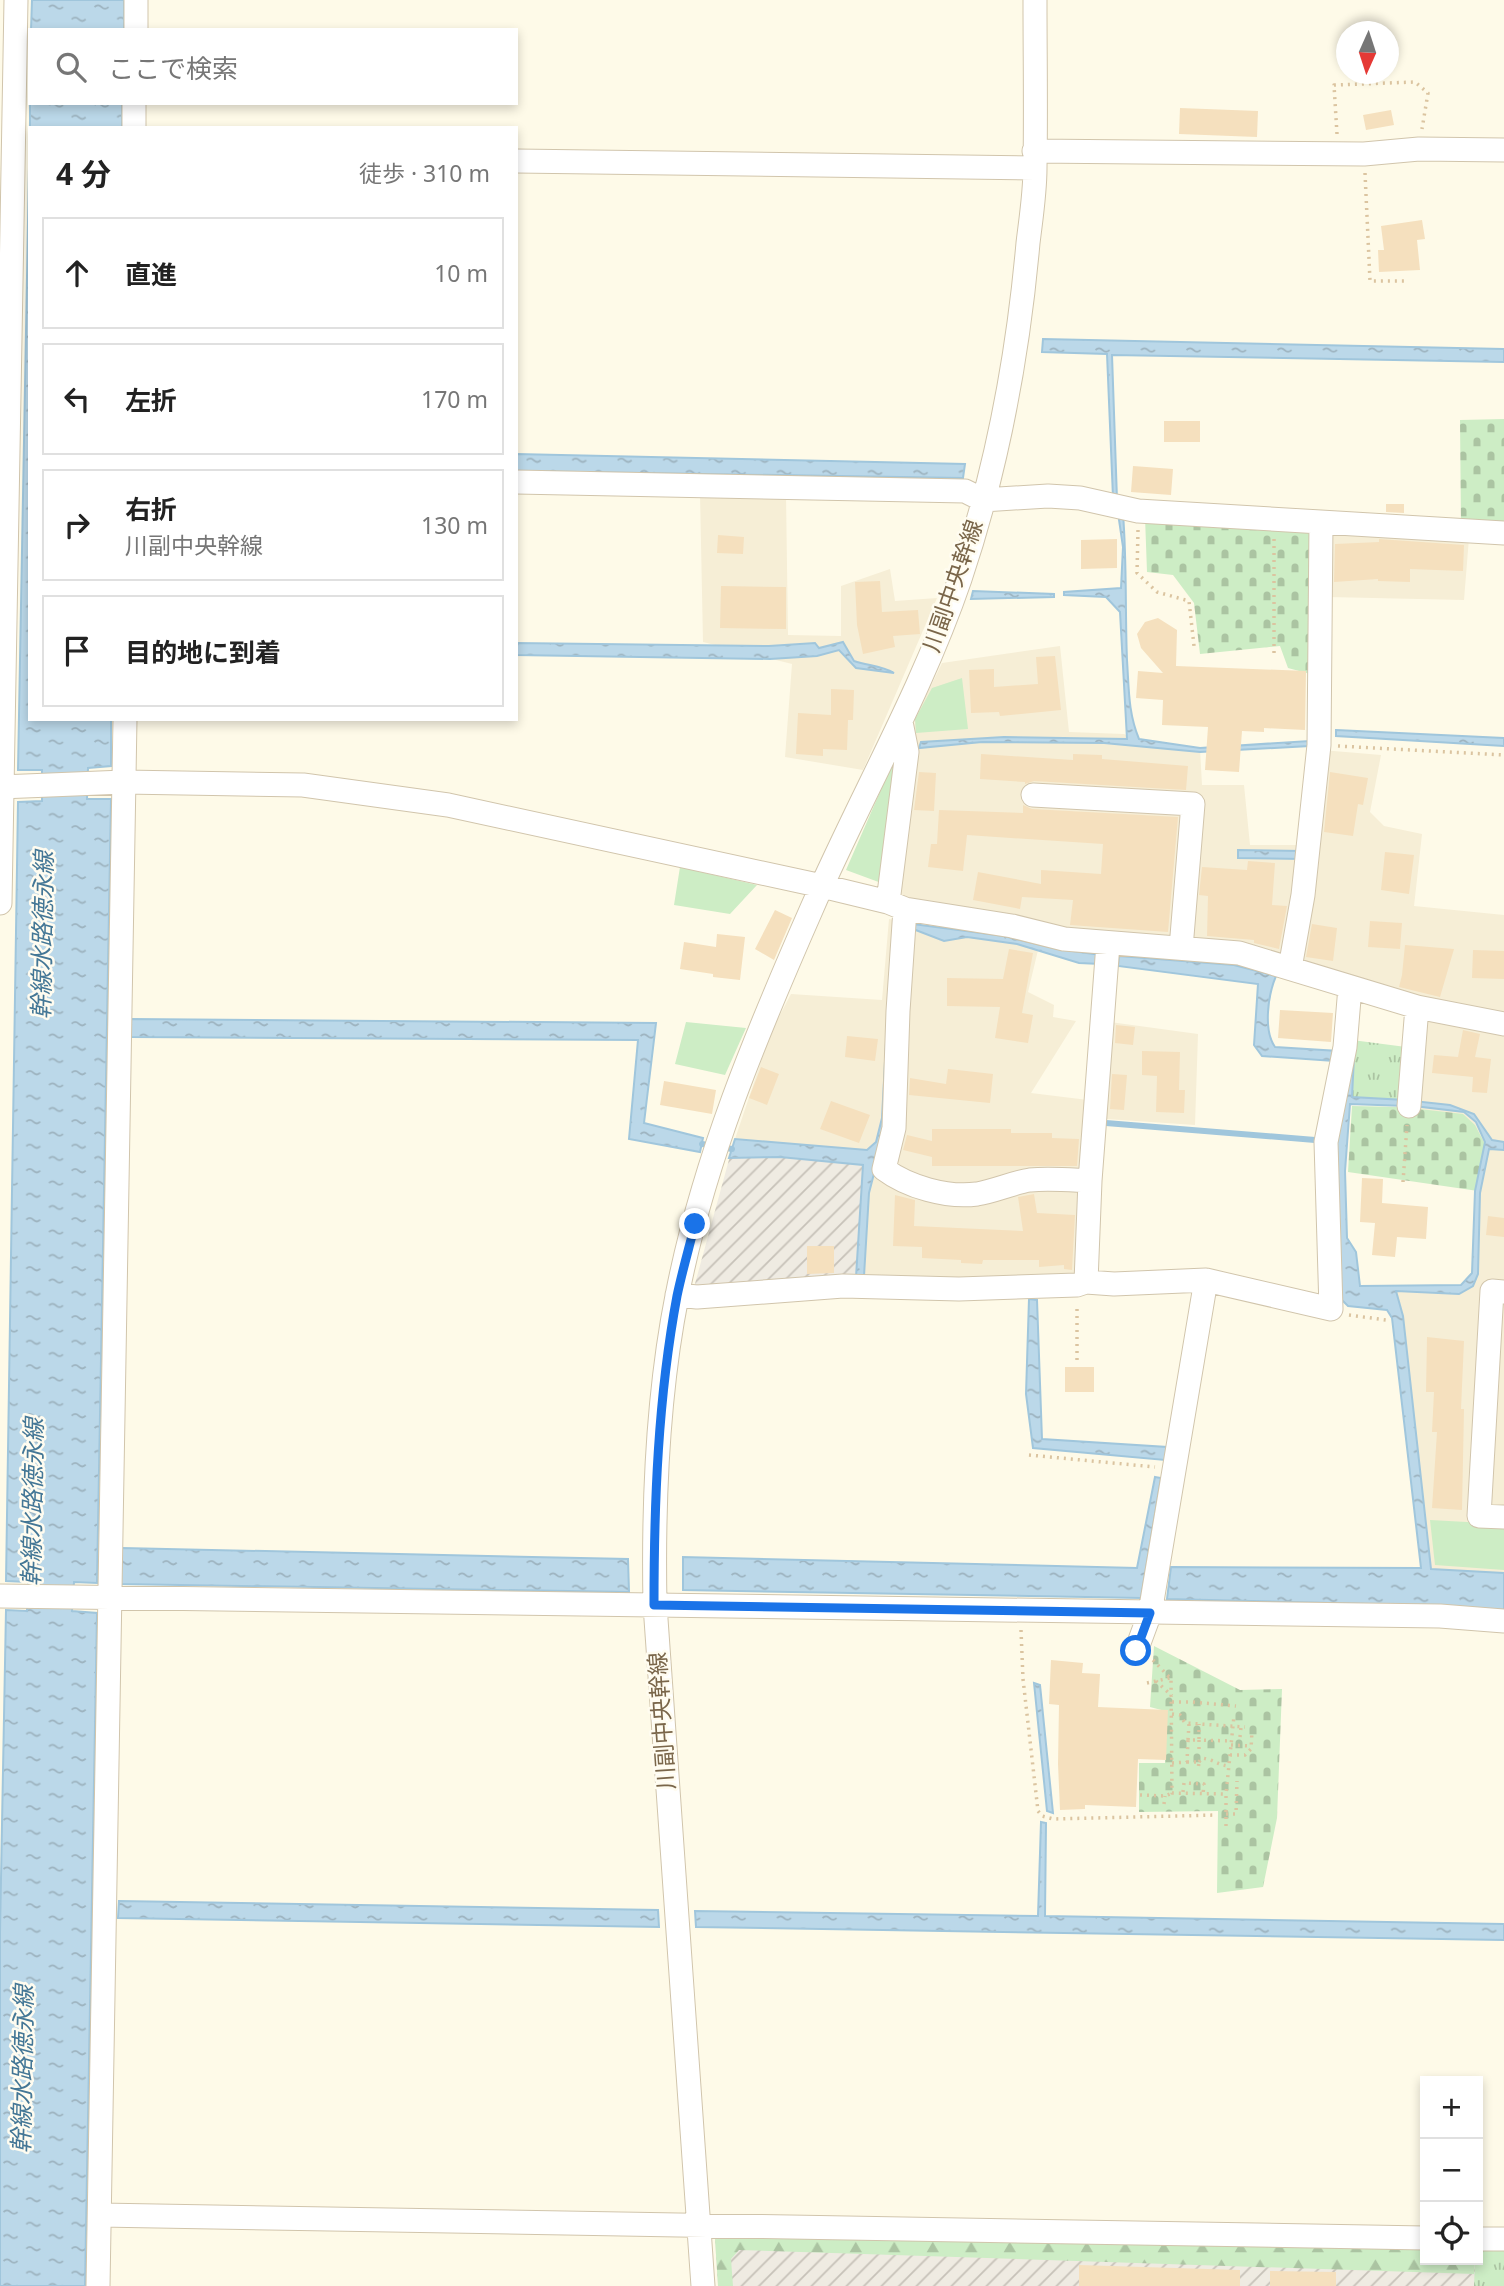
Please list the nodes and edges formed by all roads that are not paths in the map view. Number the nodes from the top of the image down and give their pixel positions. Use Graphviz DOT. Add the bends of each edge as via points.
graph roads {
  1 [pos="16,0"];
  2 [pos="136,0"];
  3 [pos="1035,0"];
  4 [pos="136,28"];
  5 [pos="134,105"];
  6 [pos="134,126"];
  7 [pos="1504,150"];
  8 [pos="14,152"];
  9 [pos="1035,160"];
  10 [pos="518,161"];
  11 [pos="4,433"];
  12 [pos="518,482"];
  13 [pos="983,500"];
  14 [pos="1321,523"];
  15 [pos="1504,533"];
  16 [pos="125,721"];
  17 [pos="901,722"];
  18 [pos="124,782"];
  19 [pos="1,787"];
  20 [pos="1033,795"];
  21 [pos="822,886"];
  22 [pos="0,903"];
  23 [pos="897,905"];
  24 [pos="1108,944"];
  25 [pos="1181,948"];
  26 [pos="1290,968"];
  27 [pos="1350,987"];
  28 [pos="1417,1007"];
  29 [pos="1504,1024"];
  30 [pos="1409,1106"];
  31 [pos="1090,1181"];
  32 [pos="1206,1280"];
  33 [pos="1082,1283"];
  34 [pos="1504,1292"];
  35 [pos="677,1295"];
  36 [pos="1504,1517"];
  37 [pos="0,1596"];
  38 [pos="110,1598"];
  39 [pos="654,1605"];
  40 [pos="1150,1613"];
  41 [pos="1504,1621"];
  42 [pos="1137,1647"];
  43 [pos="100,2215"];
  44 [pos="700,2227"];
  45 [pos="1420,2238"];
  46 [pos="1483,2239"];
  47 [pos="1504,2239"];
  48 [pos="98,2286"];
  49 [pos="703,2286"];
  1 -- 8 [label="street"];
  2 -- 4 [label="street"];
  3 -- 9 [label="street, 川副中央幹線"];
  5 -- 6 [label="street"];
  7 -- 9 [label="street"];
  8 -- 11 [label="street"];
  9 -- 10 [label="street"];
  9 -- 13 [label="street, 川副中央幹線" via="1024,297"];
  11 -- 19 [label="street"];
  12 -- 13 [label="street" via="965,491"];
  13 -- 14 [label="street" via="1080,498 1138,510"];
  13 -- 17 [label="street, 川副中央幹線" via="959,581"];
  14 -- 15 [label="street"];
  14 -- 26 [label="street" via="1319,745"];
  16 -- 18 [label="street"];
  17 -- 21 [label="street, 川副中央幹線"];
  17 -- 23 [label="street" via="907,752"];
  18 -- 19 [label="street"];
  18 -- 21 [label="street" via="303,785 448,804"];
  18 -- 38 [label="street"];
  19 -- 22 [label="street"];
  20 -- 25 [label="street" via="1193,804"];
  21 -- 23 [label="street"];
  21 -- 35 [label="street, 川副中央幹線" via="758,1033 721,1135"];
  23 -- 24 [label="street"];
  23 -- 31 [label="street" via="894,1128 884,1169 899,1181 955,1195 1028,1181"];
  24 -- 25 [label="street"];
  24 -- 31 [label="street"];
  25 -- 26 [label="street" via="1239,953"];
  26 -- 27 [label="street"];
  27 -- 28 [label="street"];
  27 -- 32 [label="street" via="1345,1047 1326,1142 1331,1308"];
  28 -- 29 [label="street"];
  28 -- 30 [label="street"];
  31 -- 33 [label="street"];
  32 -- 33 [label="street"];
  32 -- 40 [label="street"];
  33 -- 35 [label="street" via="959,1289 844,1286"];
  34 -- 36 [label="street" via="1492,1291 1479,1516"];
  35 -- 39 [label="street, 川副中央幹線" via="659,1442"];
  37 -- 38 [label="street"];
  38 -- 39 [label="street"];
  38 -- 43 [label="street"];
  39 -- 40 [label="street"];
  39 -- 44 [label="street, 川副中央幹線"];
  40 -- 41 [label="street" via="1440,1616"];
  40 -- 42 [label="street"];
  43 -- 44 [label="street"];
  43 -- 48 [label="street"];
  44 -- 45 [label="street"];
  44 -- 49 [label="street, 川副中央幹線"];
  46 -- 47 [label="street"];
}
